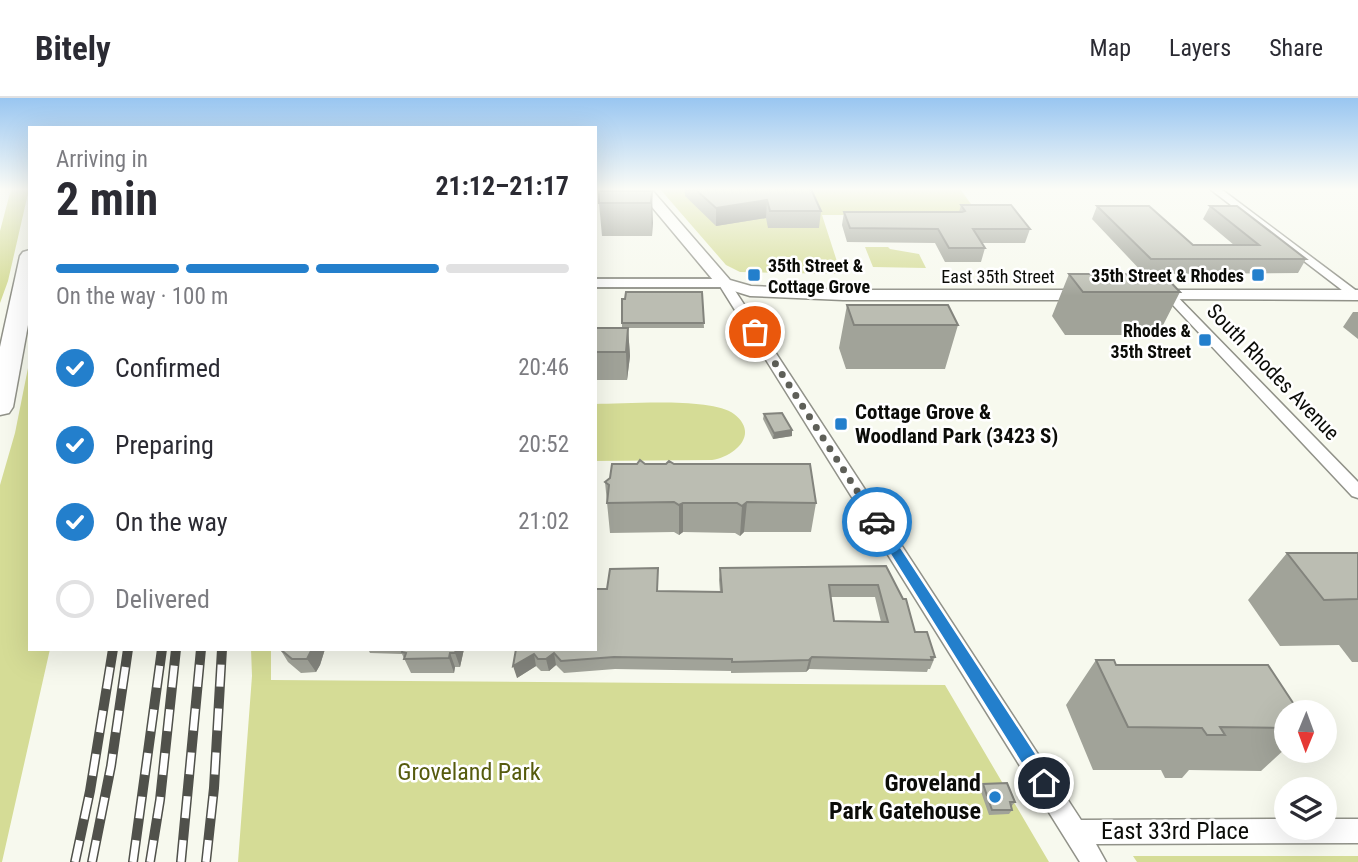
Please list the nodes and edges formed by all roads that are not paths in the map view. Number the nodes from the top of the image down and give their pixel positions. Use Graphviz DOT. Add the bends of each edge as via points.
graph roads {
  1 [pos="675,225"];
  2 [pos="1262,225"];
  3 [pos="28,266"];
  4 [pos="1338,282"];
  5 [pos="597,283"];
  6 [pos="724,283"];
  7 [pos="1156,286"];
  8 [pos="1102,289"];
  9 [pos="1357,291"];
  10 [pos="1129,295"];
  11 [pos="0,407"];
  12 [pos="1358,492"];
  13 [pos="1358,831"];
  14 [pos="1075,832"];
  15 [pos="1094,862"];
  1 -- 6 [label="main road"];
  2 -- 4 [label="street"];
  3 -- 11 [label="highway"];
  4 -- 7 [label="main road"];
  4 -- 9 [label="main road"];
  5 -- 6 [label="street, East 35th Street"];
  6 -- 8 [label="main road, East 35th Street" via="750,291 843,295"];
  6 -- 14 [label="street"];
  7 -- 9 [label="main road"];
  7 -- 10 [label="main road"];
  7 -- 12 [label="street, South Rhodes Avenue"];
  13 -- 14 [label="street, East 33rd Place"];
  14 -- 15 [label="street"];
}
